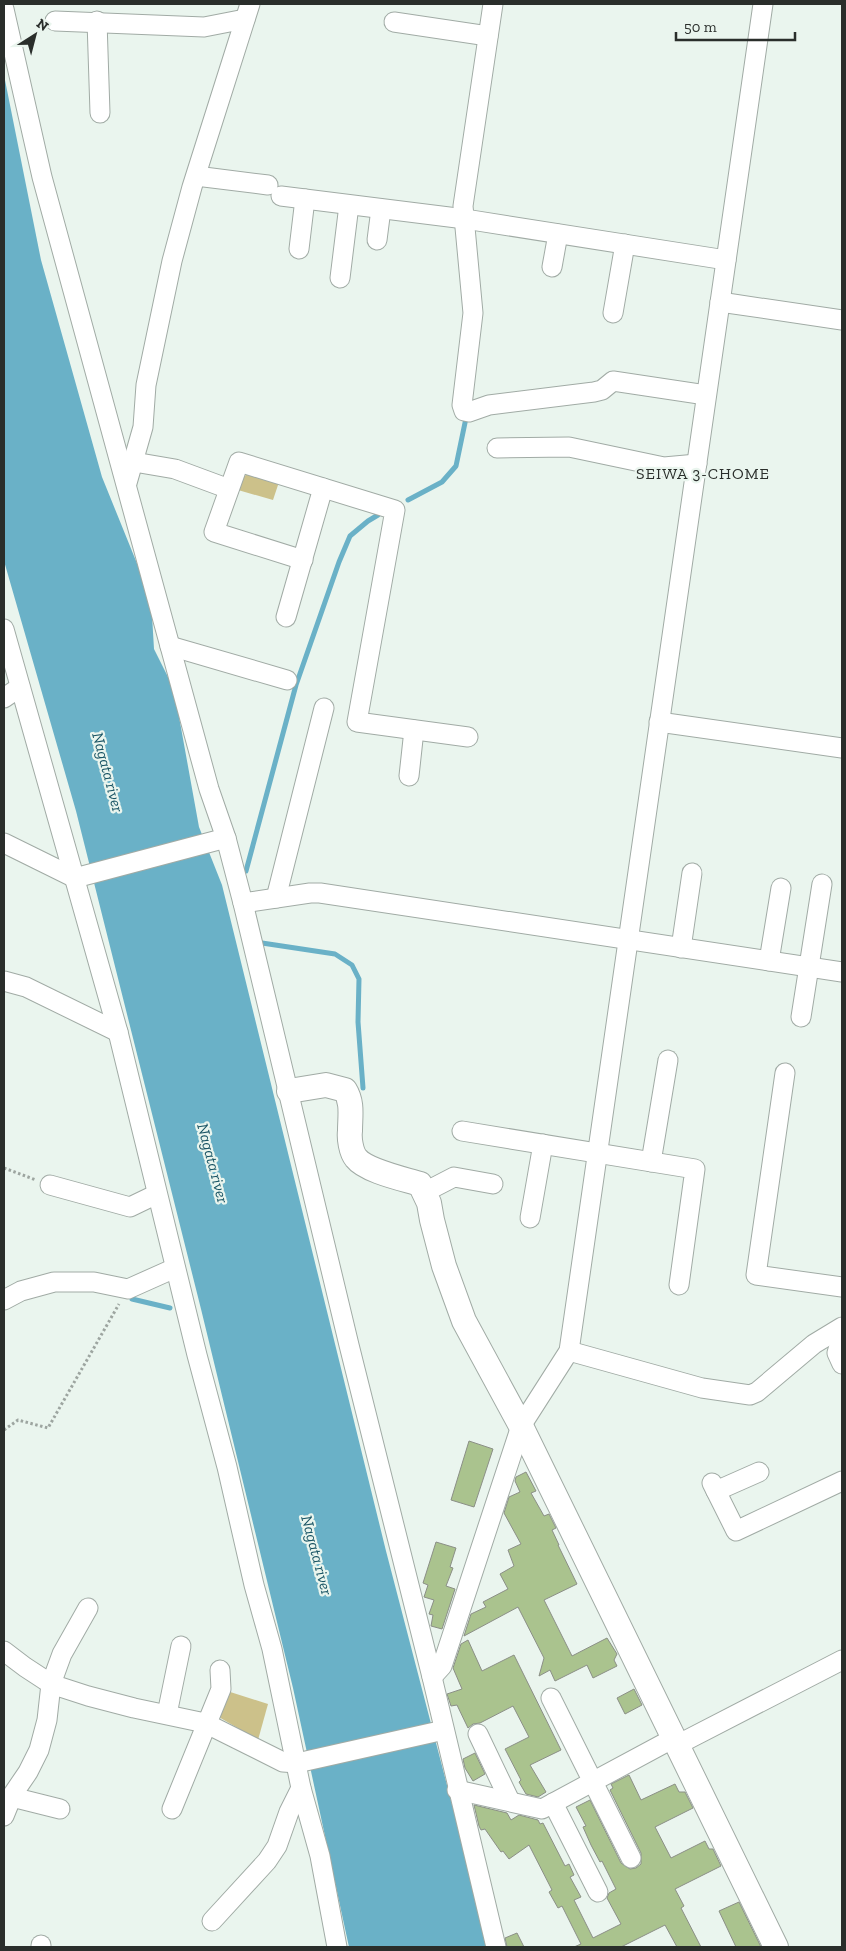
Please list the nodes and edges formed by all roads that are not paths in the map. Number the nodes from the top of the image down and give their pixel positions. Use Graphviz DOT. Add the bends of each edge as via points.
graph roads {
  1 [pos="493,4"];
  2 [pos="763,4"];
  3 [pos="4,9"];
  4 [pos="248,11"];
  5 [pos="55,21"];
  6 [pos="97,22"];
  7 [pos="394,22"];
  8 [pos="488,36"];
  9 [pos="100,113"];
  10 [pos="196,176"];
  11 [pos="305,199"];
  12 [pos="349,205"];
  13 [pos="381,209"];
  14 [pos="465,219"];
  15 [pos="558,234"];
  16 [pos="377,240"];
  17 [pos="625,244"];
  18 [pos="299,249"];
  19 [pos="726,260"];
  20 [pos="552,267"];
  21 [pos="340,278"];
  22 [pos="720,302"];
  23 [pos="613,313"];
  24 [pos="842,320"];
  25 [pos="706,395"];
  26 [pos="497,448"];
  27 [pos="134,462"];
  28 [pos="696,464"];
  29 [pos="126,483"];
  30 [pos="323,488"];
  31 [pos="229,489"];
  32 [pos="302,560"];
  33 [pos="286,617"];
  34 [pos="4,629"];
  35 [pos="170,646"];
  36 [pos="287,680"];
  37 [pos="20,687"];
  38 [pos="4,698"];
  39 [pos="324,708"];
  40 [pos="659,722"];
  41 [pos="414,730"];
  42 [pos="468,737"];
  43 [pos="842,748"];
  44 [pos="409,776"];
  45 [pos="226,838"];
  46 [pos="4,843"];
  47 [pos="692,873"];
  48 [pos="75,878"];
  49 [pos="822,884"];
  50 [pos="781,888"];
  51 [pos="276,898"];
  52 [pos="243,902"];
  53 [pos="628,940"];
  54 [pos="681,948"];
  55 [pos="769,961"];
  56 [pos="809,967"];
  57 [pos="842,972"];
  58 [pos="4,981"];
  59 [pos="801,1017"];
  60 [pos="118,1032"];
  61 [pos="668,1060"];
  62 [pos="785,1073"];
  63 [pos="289,1091"];
  64 [pos="462,1131"];
  65 [pos="543,1144"];
  66 [pos="597,1153"];
  67 [pos="651,1162"];
  68 [pos="493,1184"];
  69 [pos="50,1185"];
  70 [pos="424,1192"];
  71 [pos="157,1194"];
  72 [pos="530,1218"];
  73 [pos="175,1268"];
  74 [pos="679,1285"];
  75 [pos="842,1288"];
  76 [pos="4,1300"];
  77 [pos="842,1327"];
  78 [pos="842,1336"];
  79 [pos="569,1351"];
  80 [pos="842,1364"];
  81 [pos="521,1426"];
  82 [pos="758,1472"];
  83 [pos="842,1481"];
  84 [pos="88,1608"];
  85 [pos="181,1646"];
  86 [pos="4,1651"];
  87 [pos="842,1660"];
  88 [pos="220,1670"];
  89 [pos="432,1677"];
  90 [pos="51,1684"];
  91 [pos="551,1698"];
  92 [pos="167,1714"];
  93 [pos="205,1723"];
  94 [pos="442,1731"];
  95 [pos="478,1734"];
  96 [pos="675,1742"];
  97 [pos="299,1763"];
  98 [pos="592,1782"];
  99 [pos="301,1788"];
  100 [pos="458,1790"];
  101 [pos="12,1797"];
  102 [pos="510,1801"];
  103 [pos="553,1803"];
  104 [pos="60,1809"];
  105 [pos="172,1809"];
  106 [pos="4,1816"];
  107 [pos="631,1858"];
  108 [pos="598,1892"];
  109 [pos="212,1921"];
  110 [pos="337,1947"];
  111 [pos="496,1947"];
  112 [pos="776,1947"];
  1 -- 8 [label="street"];
  2 -- 19 [label="street"];
  3 -- 29 [label="street" via="42,177"];
  4 -- 6 [label="street" via="204,27"];
  4 -- 10 [label="street"];
  5 -- 6 [label="street"];
  6 -- 9 [label="street"];
  7 -- 8 [label="street"];
  8 -- 14 [label="street" via="463,206"];
  10 -- 11 [label="street"];
  10 -- 27 [label="street" via="172,260"];
  11 -- 12 [label="street"];
  11 -- 18 [label="street"];
  12 -- 13 [label="street"];
  12 -- 21 [label="street"];
  13 -- 14 [label="street"];
  13 -- 16 [label="street"];
  14 -- 15 [label="street"];
  14 -- 25 [label="street" via="472,313 464,411 594,392 613,381"];
  15 -- 17 [label="street"];
  15 -- 20 [label="street"];
  17 -- 19 [label="street"];
  17 -- 23 [label="street"];
  19 -- 22 [label="street"];
  22 -- 24 [label="street"];
  22 -- 25 [label="street"];
  25 -- 28 [label="street"];
  26 -- 28 [label="street" via="569,448 664,467"];
  27 -- 29 [label="street"];
  27 -- 31 [label="street" via="175,469"];
  28 -- 40 [label="street"];
  29 -- 35 [label="street"];
  30 -- 31 [label="street" via="239,462"];
  30 -- 32 [label="street"];
  30 -- 41 [label="street" via="395,510 357,722"];
  31 -- 32 [label="street" via="214,532"];
  32 -- 33 [label="street"];
  34 -- 37 [label="street"];
  35 -- 36 [label="street"];
  35 -- 45 [label="street" via="209,789"];
  37 -- 38 [label="street"];
  37 -- 48 [label="street"];
  39 -- 51 [label="street"];
  40 -- 43 [label="street"];
  40 -- 53 [label="street"];
  41 -- 42 [label="street"];
  41 -- 44 [label="street"];
  45 -- 48 [label="street"];
  45 -- 52 [label="street"];
  46 -- 48 [label="street"];
  47 -- 54 [label="street"];
  48 -- 60 [label="street"];
  49 -- 56 [label="street"];
  50 -- 55 [label="street"];
  51 -- 52 [label="street"];
  51 -- 53 [label="street" via="320,893"];
  52 -- 63 [label="street"];
  53 -- 54 [label="street"];
  53 -- 66 [label="street"];
  54 -- 55 [label="street"];
  55 -- 56 [label="street"];
  56 -- 57 [label="street"];
  56 -- 59 [label="street"];
  58 -- 60 [label="street" via="26,987"];
  60 -- 71 [label="street"];
  61 -- 67 [label="street"];
  62 -- 75 [label="street" via="756,1275"];
  63 -- 70 [label="street" via="326,1085 346,1090 351,1110 349,1134 355,1157 366,1166 420,1184"];
  63 -- 89 [label="street"];
  64 -- 65 [label="street"];
  65 -- 66 [label="street"];
  65 -- 72 [label="street"];
  66 -- 67 [label="street"];
  66 -- 79 [label="street"];
  67 -- 74 [label="street" via="695,1169"];
  68 -- 70 [label="street" via="454,1177"];
  69 -- 71 [label="street" via="130,1207"];
  70 -- 81 [label="street" via="444,1266 464,1321"];
  71 -- 73 [label="street"];
  73 -- 76 [label="street" via="128,1289 94,1282 54,1282 21,1291"];
  73 -- 97 [label="street" via="228,1467"];
  77 -- 79 [label="street" via="814,1344 750,1395 702,1388"];
  78 -- 80 [label="street" via="836,1353"];
  79 -- 81 [label="street"];
  81 -- 89 [label="street" via="442,1666"];
  81 -- 96 [label="street"];
  82 -- 83 [label="street" via="714,1487 736,1531"];
  84 -- 90 [label="street" via="62,1654"];
  85 -- 92 [label="street"];
  86 -- 90 [label="street"];
  87 -- 96 [label="street"];
  88 -- 93 [label="street" via="220,1689"];
  89 -- 94 [label="street"];
  90 -- 92 [label="street" via="106,1701"];
  90 -- 101 [label="street" via="47,1720 39,1750"];
  91 -- 98 [label="street"];
  92 -- 93 [label="street"];
  93 -- 97 [label="street" via="283,1762"];
  93 -- 105 [label="street"];
  94 -- 97 [label="street"];
  94 -- 100 [label="street"];
  95 -- 102 [label="street"];
  96 -- 98 [label="street"];
  96 -- 112 [label="street"];
  97 -- 99 [label="street"];
  98 -- 103 [label="street"];
  98 -- 107 [label="street"];
  99 -- 109 [label="street" via="268,1861"];
  99 -- 110 [label="street" via="320,1856"];
  100 -- 102 [label="street"];
  100 -- 111 [label="street"];
  101 -- 104 [label="street"];
  101 -- 106 [label="street"];
  102 -- 103 [label="street" via="542,1809"];
  103 -- 108 [label="street"];
}
